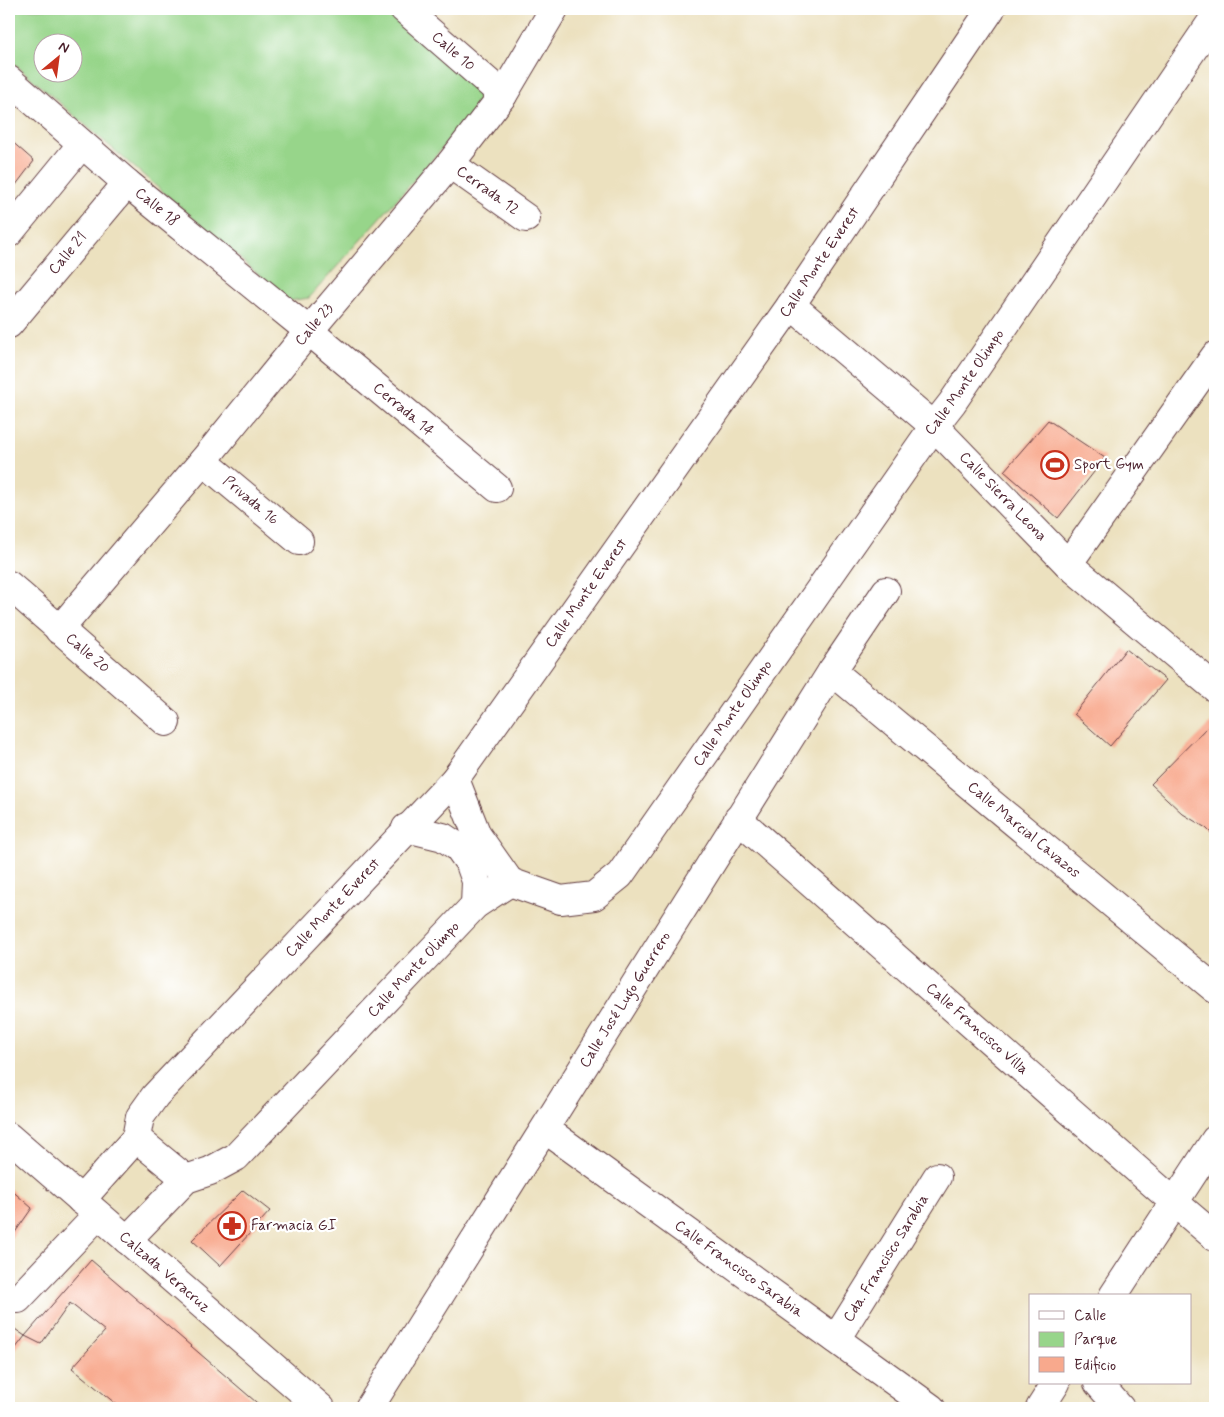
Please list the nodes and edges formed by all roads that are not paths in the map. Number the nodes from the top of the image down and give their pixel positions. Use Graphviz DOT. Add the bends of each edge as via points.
graph roads {
  1 [pos="404,9"];
  2 [pos="554,9"];
  3 [pos="991,9"];
  4 [pos="1215,17"];
  5 [pos="9,80"];
  6 [pos="503,95"];
  7 [pos="82,144"];
  8 [pos="450,164"];
  9 [pos="127,183"];
  10 [pos="526,218"];
  11 [pos="9,233"];
  12 [pos="791,305"];
  13 [pos="9,324"];
  14 [pos="309,331"];
  15 [pos="1215,356"];
  16 [pos="934,426"];
  17 [pos="203,462"];
  18 [pos="497,488"];
  19 [pos="299,541"];
  20 [pos="1068,564"];
  21 [pos="9,585"];
  22 [pos="886,591"];
  23 [pos="59,630"];
  24 [pos="832,671"];
  25 [pos="1215,688"];
  26 [pos="166,722"];
  27 [pos="454,779"];
  28 [pos="738,819"];
  29 [pos="406,828"];
  30 [pos="510,882"];
  31 [pos="475,905"];
  32 [pos="1215,989"];
  33 [pos="545,1129"];
  34 [pos="9,1137"];
  35 [pos="136,1138"];
  36 [pos="1215,1140"];
  37 [pos="937,1177"];
  38 [pos="186,1179"];
  39 [pos="1174,1202"];
  40 [pos="90,1207"];
  41 [pos="1215,1237"];
  42 [pos="126,1240"];
  43 [pos="1114,1294"];
  44 [pos="18,1299"];
  45 [pos="836,1339"];
  46 [pos="1055,1384"];
  47 [pos="1099,1384"];
  48 [pos="321,1408"];
  49 [pos="369,1408"];
  50 [pos="931,1408"];
  51 [pos="1040,1408"];
  52 [pos="1120,1408"];
  1 -- 6 [label="street, Calle 10"];
  2 -- 6 [label="street, Calle 23"];
  3 -- 12 [label="street, Calle Monte Everest"];
  4 -- 16 [label="street, Calle Monte Olimpo"];
  5 -- 7 [label="street, Calle 18"];
  6 -- 8 [label="street, Calle 23"];
  7 -- 9 [label="street, Calle 18"];
  7 -- 11 [label="street"];
  8 -- 10 [label="street, Cerrada 12"];
  8 -- 14 [label="street, Calle 23"];
  9 -- 13 [label="street, Calle 21"];
  9 -- 14 [label="street, Calle 18"];
  12 -- 16 [label="street, Calle Sierra Leona"];
  12 -- 27 [label="street, Calle Monte Everest"];
  14 -- 17 [label="street, Calle 23"];
  14 -- 18 [label="street, Cerrada 14"];
  15 -- 20 [label="street"];
  16 -- 20 [label="street, Calle Sierra Leona"];
  16 -- 30 [label="street, Calle Monte Olimpo" via="620,875 594,896 561,900"];
  17 -- 19 [label="street, Privada 16"];
  17 -- 23 [label="street, Calle 23"];
  20 -- 25 [label="street, Calle Sierra Leona"];
  21 -- 23 [label="street, Calle 20"];
  22 -- 24 [label="street, Calle José Lugo Guerrero"];
  23 -- 26 [label="street, Calle 20"];
  24 -- 28 [label="street, Calle José Lugo Guerrero"];
  24 -- 32 [label="street, Calle Marcial Cavazos"];
  27 -- 29 [label="street, Calle Monte Everest"];
  27 -- 30 [label="street" via="477,835"];
  28 -- 33 [label="street, Calle José Lugo Guerrero"];
  28 -- 39 [label="street, Calle Francisco Villa"];
  29 -- 31 [label="street" via="443,837 458,847 470,864 476,881"];
  29 -- 35 [label="street, Calle Monte Everest" via="155,1096 140,1117"];
  30 -- 31 [label="street, Calle Monte Olimpo"];
  31 -- 38 [label="street, Calle Monte Olimpo" via="236,1158"];
  33 -- 45 [label="street, Calle Francisco Sarabia"];
  33 -- 49 [label="street, Calle José Lugo Guerrero"];
  34 -- 40 [label="street, Calzada Veracruz"];
  35 -- 38 [label="street"];
  35 -- 40 [label="street, Calle Monte Everest"];
  36 -- 39 [label="street"];
  37 -- 45 [label="street, Cda. Francisco Sarabia"];
  38 -- 42 [label="street, Calle Monte Olimpo"];
  39 -- 41 [label="street, Calle Francisco Villa"];
  39 -- 43 [label="street"];
  40 -- 42 [label="street, Calzada Veracruz"];
  40 -- 44 [label="street, Calle Monte Everest"];
  42 -- 48 [label="street, Calzada Veracruz"];
  45 -- 50 [label="street, Calle Francisco Sarabia"];
  46 -- 51 [label="street"];
  47 -- 52 [label="street"];
}
